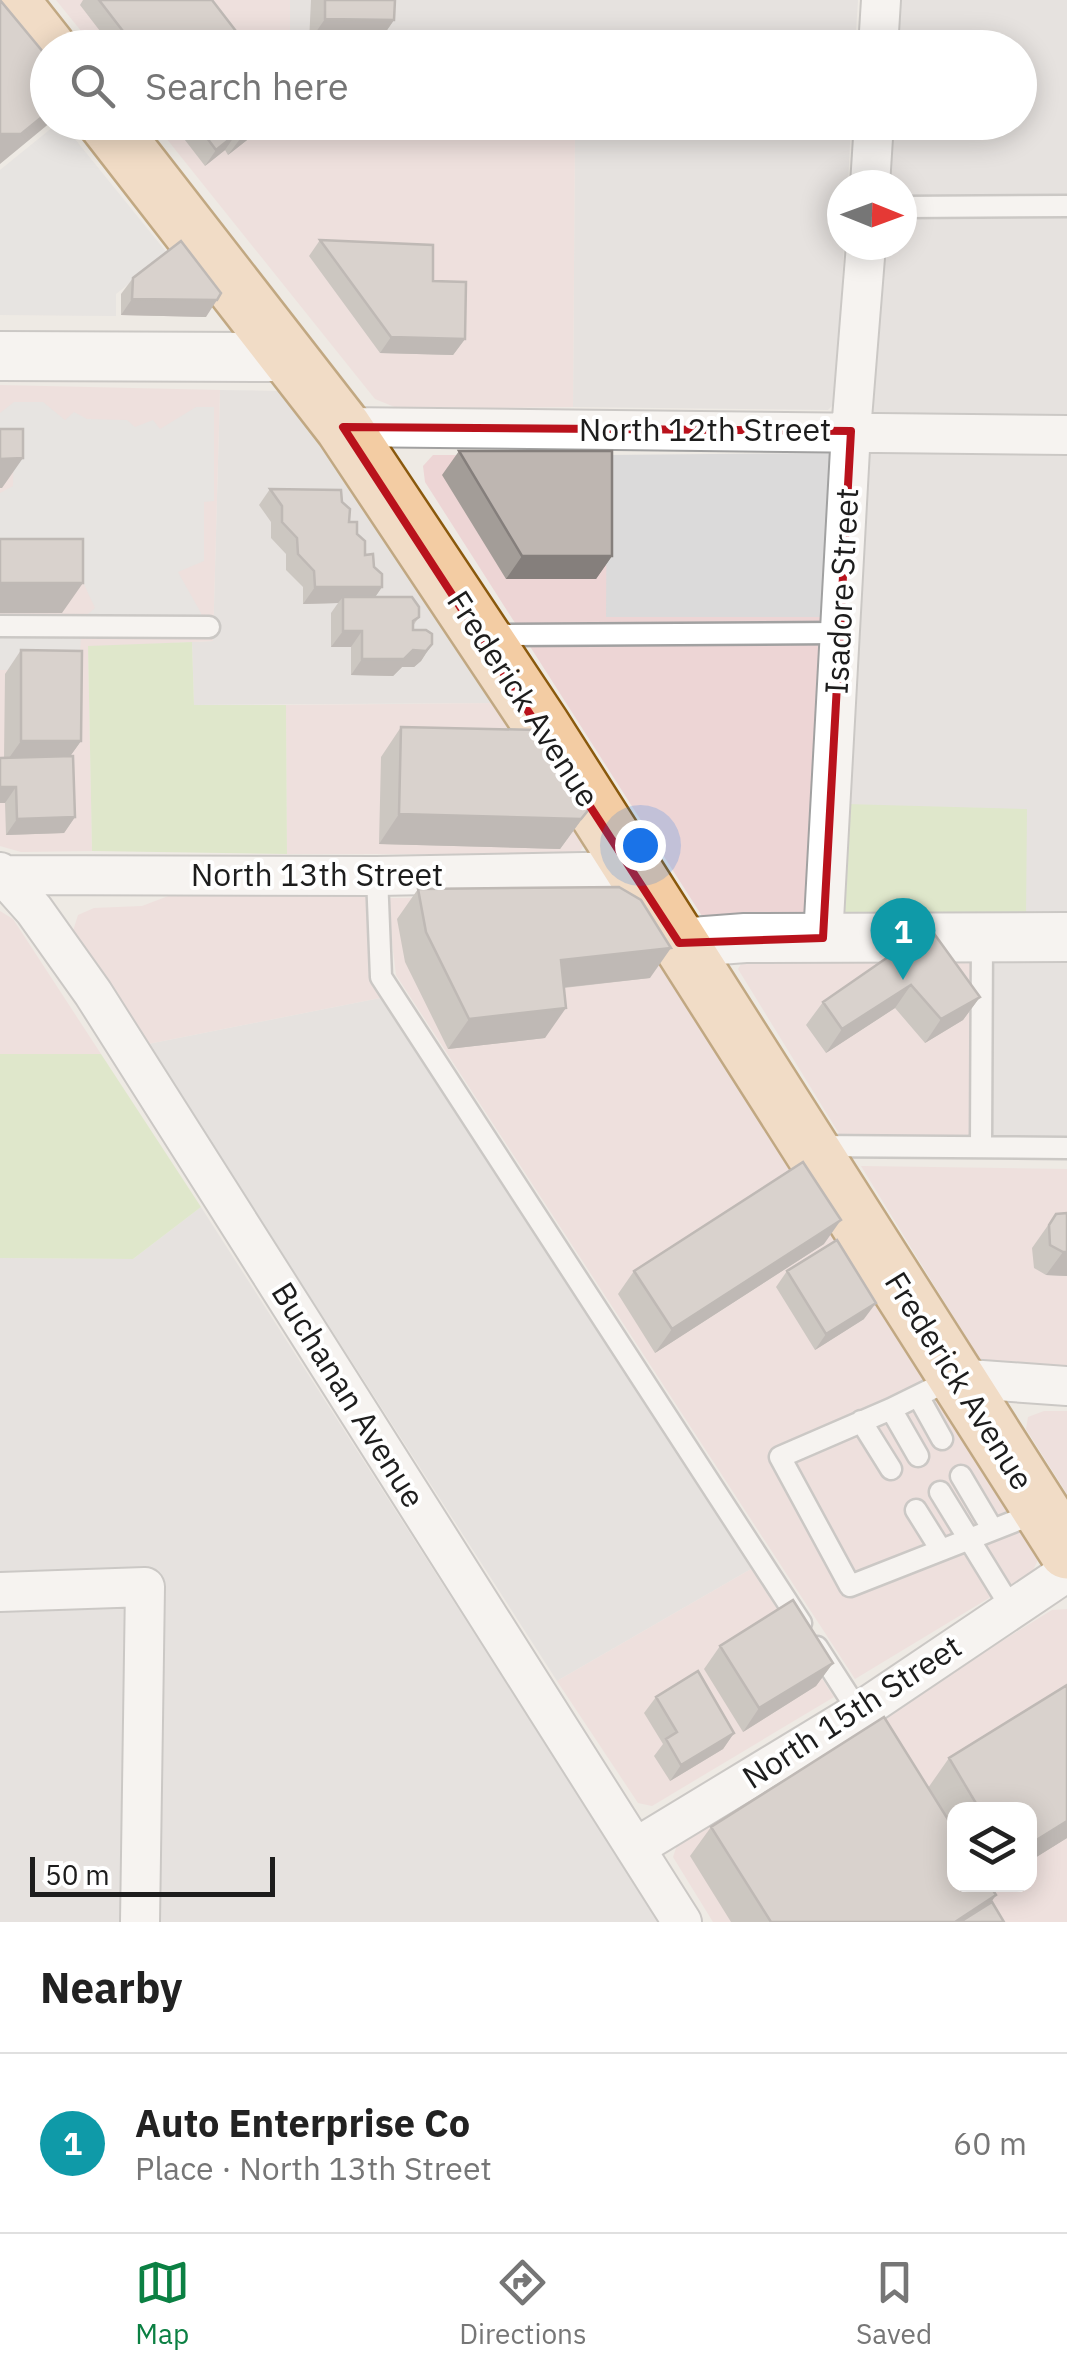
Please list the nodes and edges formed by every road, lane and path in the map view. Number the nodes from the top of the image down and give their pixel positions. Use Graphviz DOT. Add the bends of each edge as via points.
graph roads {
  1 [pos="10,0"];
  2 [pos="881,0"];
  3 [pos="34,30"];
  4 [pos="879,30"];
  5 [pos="120,140"];
  6 [pos="873,140"];
  7 [pos="871,170"];
  8 [pos="1067,206"];
  9 [pos="917,207"];
  10 [pos="865,260"];
  11 [pos="0,356"];
  12 [pos="290,357"];
  13 [pos="343,427"];
  14 [pos="850,431"];
  15 [pos="1067,434"];
  16 [pos="0,626"];
  17 [pos="209,627"];
  18 [pos="839,632"];
  19 [pos="481,635"];
  20 [pos="634,872"];
  21 [pos="2,874"];
  22 [pos="377,876"];
  23 [pos="823,938"];
  24 [pos="982,938"];
  25 [pos="1067,938"];
  26 [pos="680,943"];
  27 [pos="809,1146"];
  28 [pos="981,1147"];
  29 [pos="1067,1148"];
  30 [pos="1067,1386"];
  31 [pos="936,1387"];
  32 [pos="891,1409"];
  33 [pos="860,1421"];
  34 [pos="942,1439"];
  35 [pos="918,1456"];
  36 [pos="891,1469"];
  37 [pos="961,1476"];
  38 [pos="940,1492"];
  39 [pos="916,1510"];
  40 [pos="1033,1531"];
  41 [pos="968,1540"];
  42 [pos="941,1550"];
  43 [pos="1067,1572"];
  44 [pos="0,1592"];
  45 [pos="1012,1609"];
  46 [pos="859,1712"];
  47 [pos="880,1745"];
  48 [pos="635,1848"];
  49 [pos="140,1922"];
  50 [pos="682,1922"];
  1 -- 3 [label="main road"];
  2 -- 4 [label="street"];
  5 -- 12 [label="main road, Frederick Avenue"];
  6 -- 7 [label="street"];
  8 -- 9 [label="lane"];
  10 -- 14 [label="street, Isadore Street"];
  11 -- 12 [label="street"];
  12 -- 13 [label="main road, Frederick Avenue"];
  13 -- 14 [label="street, North 12th Street"];
  13 -- 19 [label="main road, Frederick Avenue"];
  14 -- 15 [label="street, North 12th Street"];
  14 -- 18 [label="street, Isadore Street"];
  16 -- 17 [label="lane"];
  18 -- 19 [label="lane"];
  18 -- 23 [label="street, Isadore Street"];
  19 -- 20 [label="main road, Frederick Avenue"];
  20 -- 22 [label="street, North 13th Street"];
  20 -- 26 [label="main road, Frederick Avenue"];
  21 -- 22 [label="street, North 13th Street"];
  21 -- 48 [label="street, Buchanan Avenue" via="94,992"];
  22 -- 46 [label="lane" via="380,978"];
  23 -- 24 [label="street"];
  23 -- 26 [label="street"];
  24 -- 25 [label="street"];
  24 -- 28 [label="lane"];
  26 -- 27 [label="main road, Frederick Avenue"];
  27 -- 28 [label="lane"];
  27 -- 31 [label="main road, Frederick Avenue"];
  28 -- 29 [label="lane"];
  30 -- 31 [label="street"];
  31 -- 32 [label="lane"];
  31 -- 34 [label="lane"];
  31 -- 40 [label="main road, Frederick Avenue"];
  32 -- 33 [label="lane"];
  32 -- 35 [label="lane"];
  33 -- 36 [label="lane"];
  33 -- 42 [label="lane" via="780,1457 850,1586"];
  37 -- 40 [label="lane"];
  38 -- 41 [label="lane"];
  39 -- 42 [label="lane"];
  40 -- 41 [label="lane"];
  41 -- 42 [label="lane"];
  41 -- 45 [label="lane"];
  43 -- 45 [label="street, North 15th Street"];
  44 -- 49 [label="street" via="145,1587"];
  45 -- 46 [label="street, North 15th Street"];
  46 -- 47 [label="lane"];
  46 -- 48 [label="street, North 15th Street"];
  48 -- 50 [label="street, Buchanan Avenue"];
}
